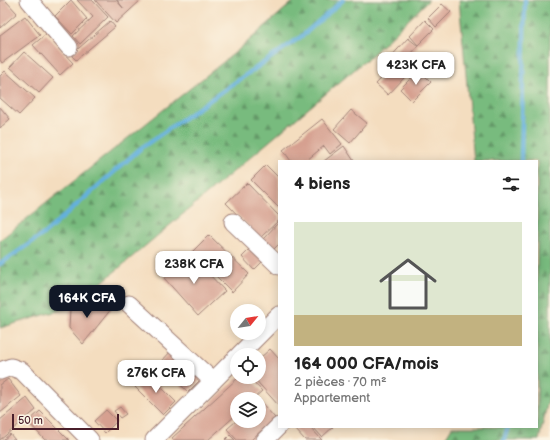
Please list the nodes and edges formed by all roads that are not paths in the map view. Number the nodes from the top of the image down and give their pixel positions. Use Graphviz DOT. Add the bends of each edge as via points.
graph roads {
  1 [pos="36,2"];
  2 [pos="69,47"];
  3 [pos="233,222"];
  4 [pos="278,265"];
  5 [pos="129,304"];
  6 [pos="278,316"];
  7 [pos="246,348"];
  8 [pos="230,364"];
  9 [pos="0,371"];
  10 [pos="213,381"];
  11 [pos="278,427"];
  12 [pos="90,440"];
  13 [pos="154,440"];
  14 [pos="265,440"];
  1 -- 2 [label="street"];
  3 -- 4 [label="street"];
  5 -- 10 [label="street"];
  6 -- 7 [label="street"];
  8 -- 10 [label="street"];
  9 -- 12 [label="street" via="11,367 22,371"];
  10 -- 13 [label="street"];
  11 -- 14 [label="street"];
}
